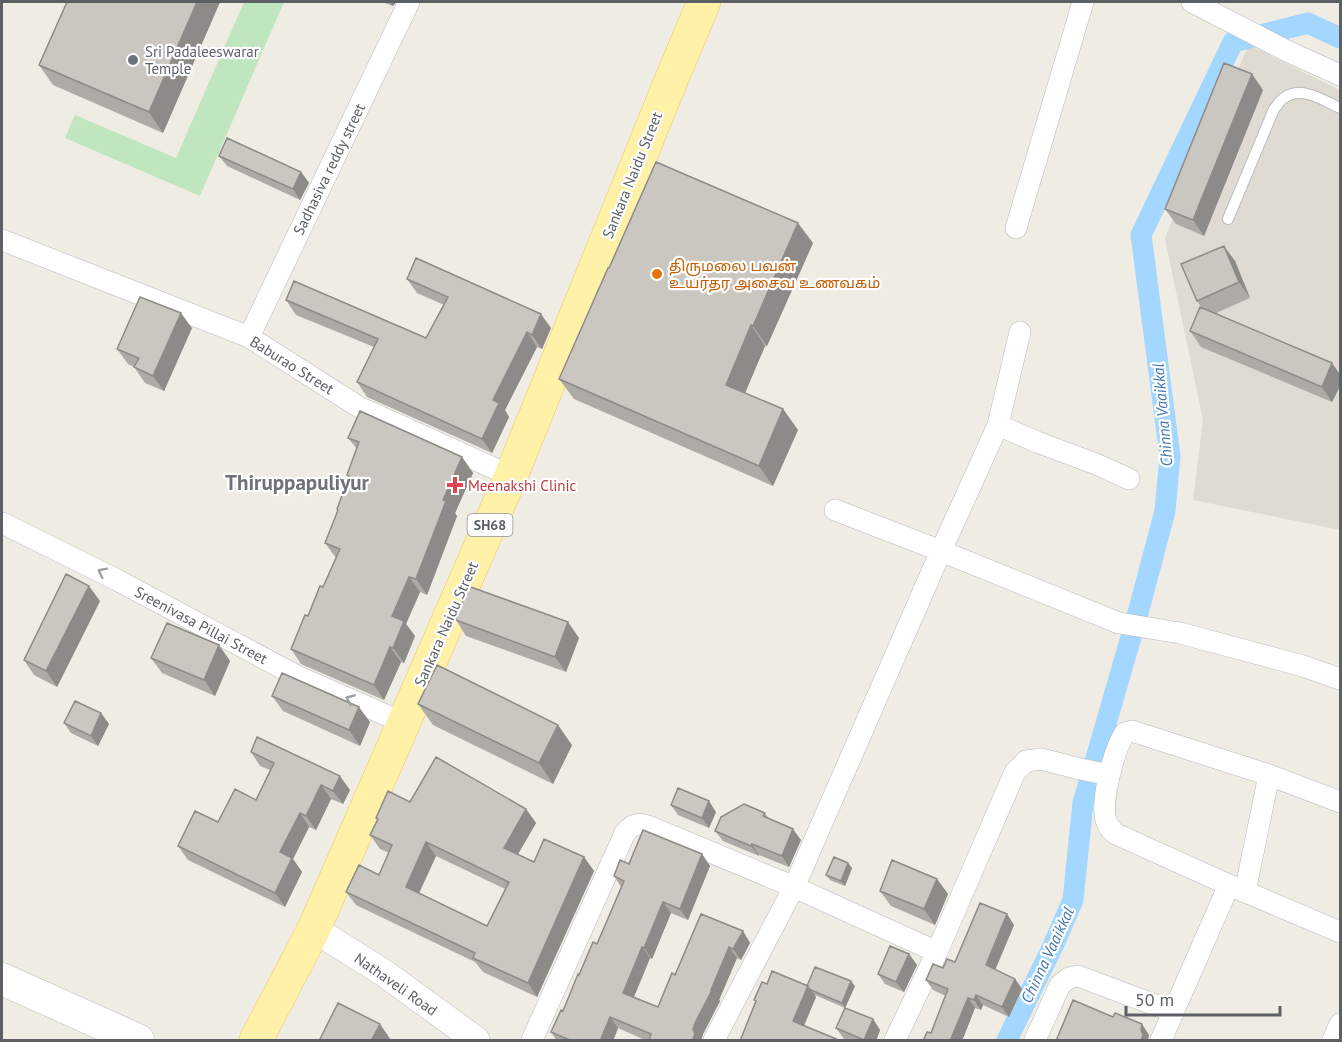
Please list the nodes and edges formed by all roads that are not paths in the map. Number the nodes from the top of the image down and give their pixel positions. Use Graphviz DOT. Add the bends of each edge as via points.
graph roads {
  1 [pos="410,2"];
  2 [pos="704,2"];
  3 [pos="1083,2"];
  4 [pos="1192,2"];
  5 [pos="1341,75"];
  6 [pos="1341,108"];
  7 [pos="1228,219"];
  8 [pos="1016,228"];
  9 [pos="2,240"];
  10 [pos="1020,332"];
  11 [pos="249,337"];
  12 [pos="998,425"];
  13 [pos="511,476"];
  14 [pos="1129,479"];
  15 [pos="835,510"];
  16 [pos="2,523"];
  17 [pos="941,551"];
  18 [pos="1341,679"];
  19 [pos="404,723"];
  20 [pos="1104,774"];
  21 [pos="1269,775"];
  22 [pos="1341,802"];
  23 [pos="794,887"];
  24 [pos="1237,888"];
  25 [pos="314,929"];
  26 [pos="1341,932"];
  27 [pos="938,952"];
  28 [pos="2,980"];
  29 [pos="1174,1012"];
  30 [pos="1341,1024"];
  31 [pos="138,1041"];
  32 [pos="256,1041"];
  33 [pos="476,1041"];
  34 [pos="532,1041"];
  35 [pos="714,1041"];
  36 [pos="895,1041"];
  37 [pos="1035,1041"];
  38 [pos="1161,1041"];
  39 [pos="1333,1041"];
  1 -- 11 [label="street, Sadhasiva reddy street"];
  2 -- 13 [label="main road, Sankara Naidu Street / SH68"];
  3 -- 8 [label="street"];
  4 -- 5 [label="street"];
  6 -- 7 [label="lane" via="1309,94 1284,97 1274,109"];
  9 -- 11 [label="street, Baburao Street"];
  10 -- 12 [label="street"];
  11 -- 13 [label="street, Baburao Street" via="359,407"];
  12 -- 14 [label="street"];
  12 -- 17 [label="street"];
  13 -- 19 [label="main road, Sankara Naidu Street / SH68"];
  15 -- 17 [label="street"];
  19 -- 16 [label="street, Sreenivasa Pillai Street, one-way" via="297,676"];
  17 -- 18 [label="street" via="1119,623 1180,633"];
  17 -- 23 [label="street"];
  19 -- 25 [label="main road, Sankara Naidu Street / SH68"];
  20 -- 21 [label="street" via="1125,733 1132,731"];
  20 -- 24 [label="street" via="1106,821 1110,829"];
  20 -- 27 [label="street" via="1041,759 1026,761 1016,772"];
  21 -- 22 [label="street"];
  21 -- 24 [label="street"];
  23 -- 27 [label="street"];
  23 -- 34 [label="street" via="643,824 631,825"];
  23 -- 35 [label="street"];
  24 -- 26 [label="street"];
  24 -- 29 [label="street"];
  25 -- 32 [label="main road, Sankara Naidu Street / SH68"];
  25 -- 33 [label="street, Nathaveli Road" via="384,973"];
  27 -- 36 [label="street"];
  28 -- 31 [label="main road"];
  29 -- 37 [label="street" via="1078,976 1068,978 1060,985"];
  29 -- 38 [label="street"];
  30 -- 39 [label="street"];
}
